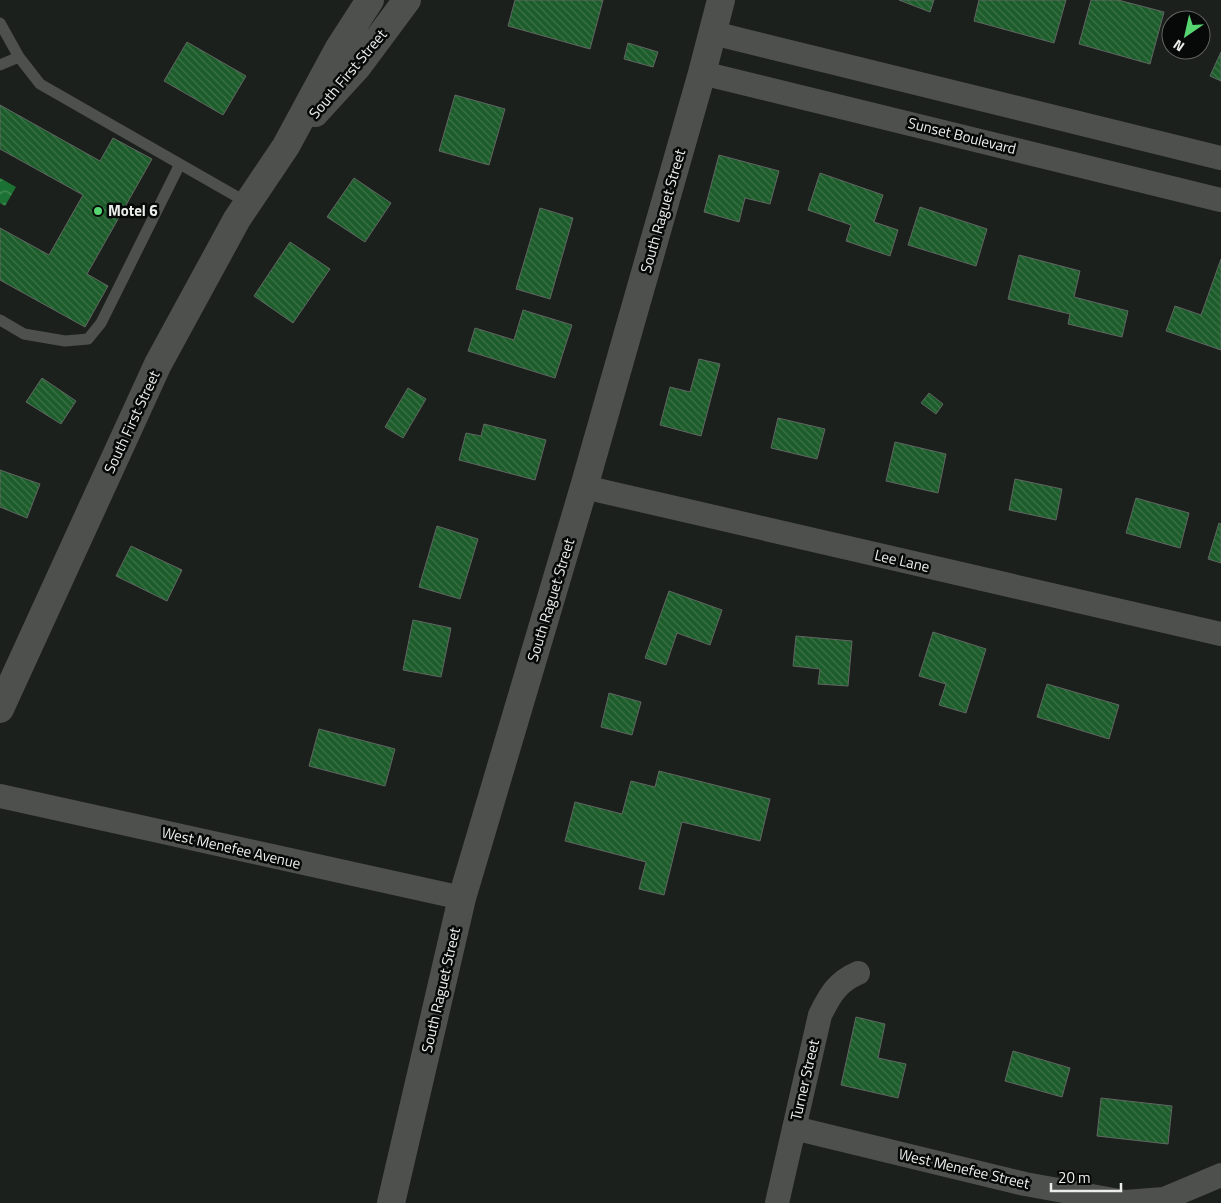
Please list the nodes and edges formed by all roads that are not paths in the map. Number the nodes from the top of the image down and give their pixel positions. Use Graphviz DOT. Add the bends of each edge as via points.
graph roads {
  1 [pos="407,0"];
  2 [pos="721,0"];
  3 [pos="365,4"];
  4 [pos="0,23"];
  5 [pos="713,33"];
  6 [pos="19,57"];
  7 [pos="0,65"];
  8 [pos="702,73"];
  9 [pos="286,146"];
  10 [pos="1221,158"];
  11 [pos="180,164"];
  12 [pos="1221,200"];
  13 [pos="248,203"];
  14 [pos="0,320"];
  15 [pos="584,488"];
  16 [pos="1221,634"];
  17 [pos="0,710"];
  18 [pos="0,796"];
  19 [pos="462,898"];
  20 [pos="858,973"];
  21 [pos="794,1128"];
  22 [pos="1221,1175"];
  23 [pos="391,1203"];
  24 [pos="776,1203"];
  1 -- 9 [label="street, South First Street" via="358,66"];
  2 -- 5 [label="street, South Raguet Street"];
  3 -- 9 [label="street, South First Street"];
  4 -- 6 [label="lane"];
  5 -- 8 [label="street, South Raguet Street"];
  5 -- 10 [label="street"];
  6 -- 7 [label="lane"];
  6 -- 11 [label="lane" via="40,84"];
  8 -- 12 [label="street, Sunset Boulevard"];
  8 -- 15 [label="street, South Raguet Street"];
  9 -- 13 [label="street, South First Street"];
  11 -- 13 [label="lane"];
  11 -- 14 [label="lane" via="101,323 88,339 65,341 24,334"];
  13 -- 17 [label="street, South First Street" via="158,364"];
  15 -- 16 [label="street, Lee Lane"];
  15 -- 19 [label="street, South Raguet Street"];
  18 -- 19 [label="street, West Menefee Avenue"];
  19 -- 23 [label="street, South Raguet Street"];
  20 -- 21 [label="street, Turner Street" via="847,978 830,994 820,1015"];
  21 -- 22 [label="street, West Menefee Street" via="1025,1184 1126,1202 1164,1199"];
  21 -- 24 [label="street, Turner Street"];
}
